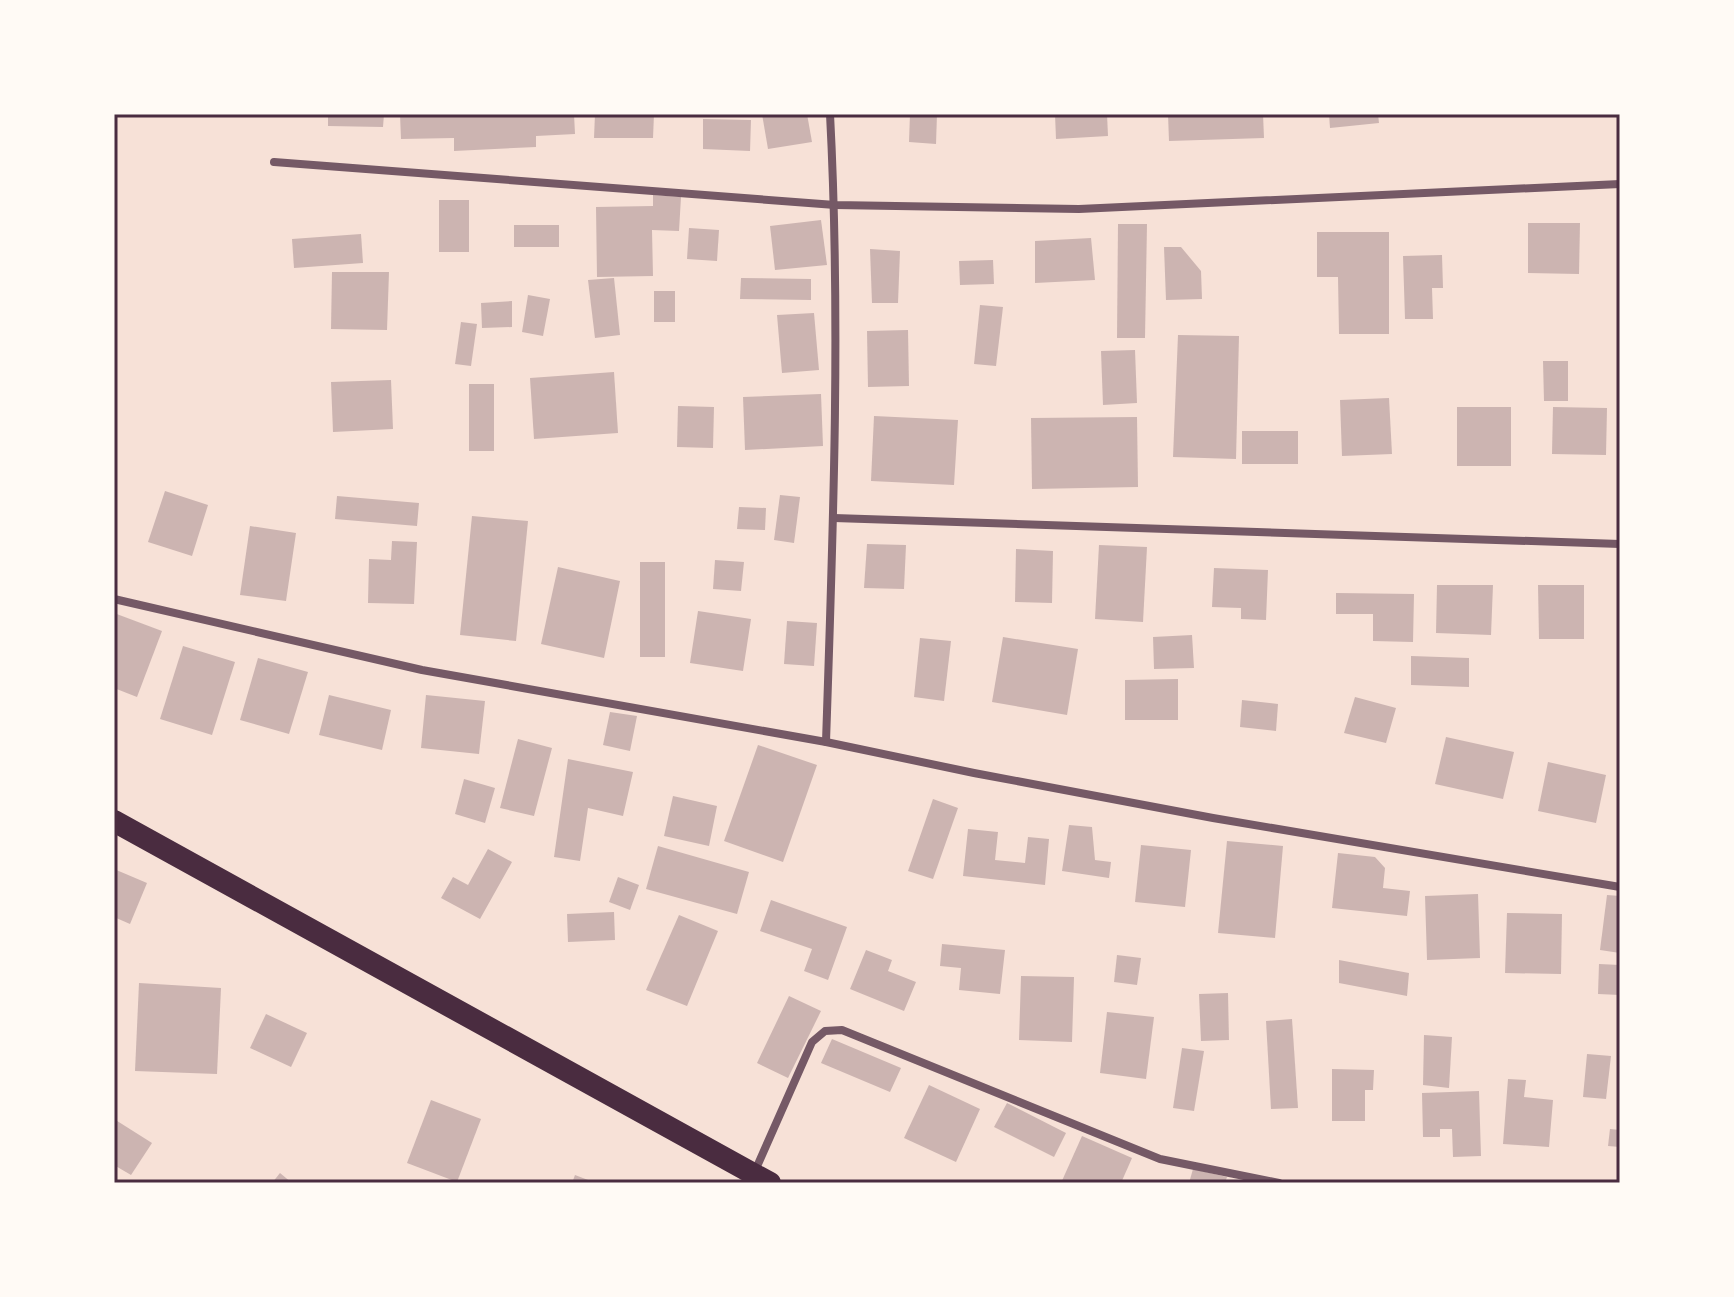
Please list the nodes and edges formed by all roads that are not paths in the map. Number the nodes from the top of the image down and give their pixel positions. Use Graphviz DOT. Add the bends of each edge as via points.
graph roads {
  1 [pos="830,114"];
  2 [pos="274,162"];
  3 [pos="1620,184"];
  4 [pos="835,205"];
  5 [pos="834,518"];
  6 [pos="1620,544"];
  7 [pos="114,599"];
  8 [pos="826,742"];
  9 [pos="114,821"];
  10 [pos="1620,887"];
  11 [pos="762,1178"];
  12 [pos="1279,1183"];
  1 -- 4 [label="street"];
  2 -- 4 [label="street"];
  3 -- 4 [label="street" via="1079,209"];
  4 -- 5 [label="street"];
  5 -- 6 [label="street"];
  5 -- 8 [label="street"];
  7 -- 8 [label="street" via="422,670"];
  8 -- 10 [label="street" via="1213,818"];
  9 -- 11 [label="highway"];
  11 -- 12 [label="street" via="812,1042 825,1031 842,1030 1160,1159"];
}
